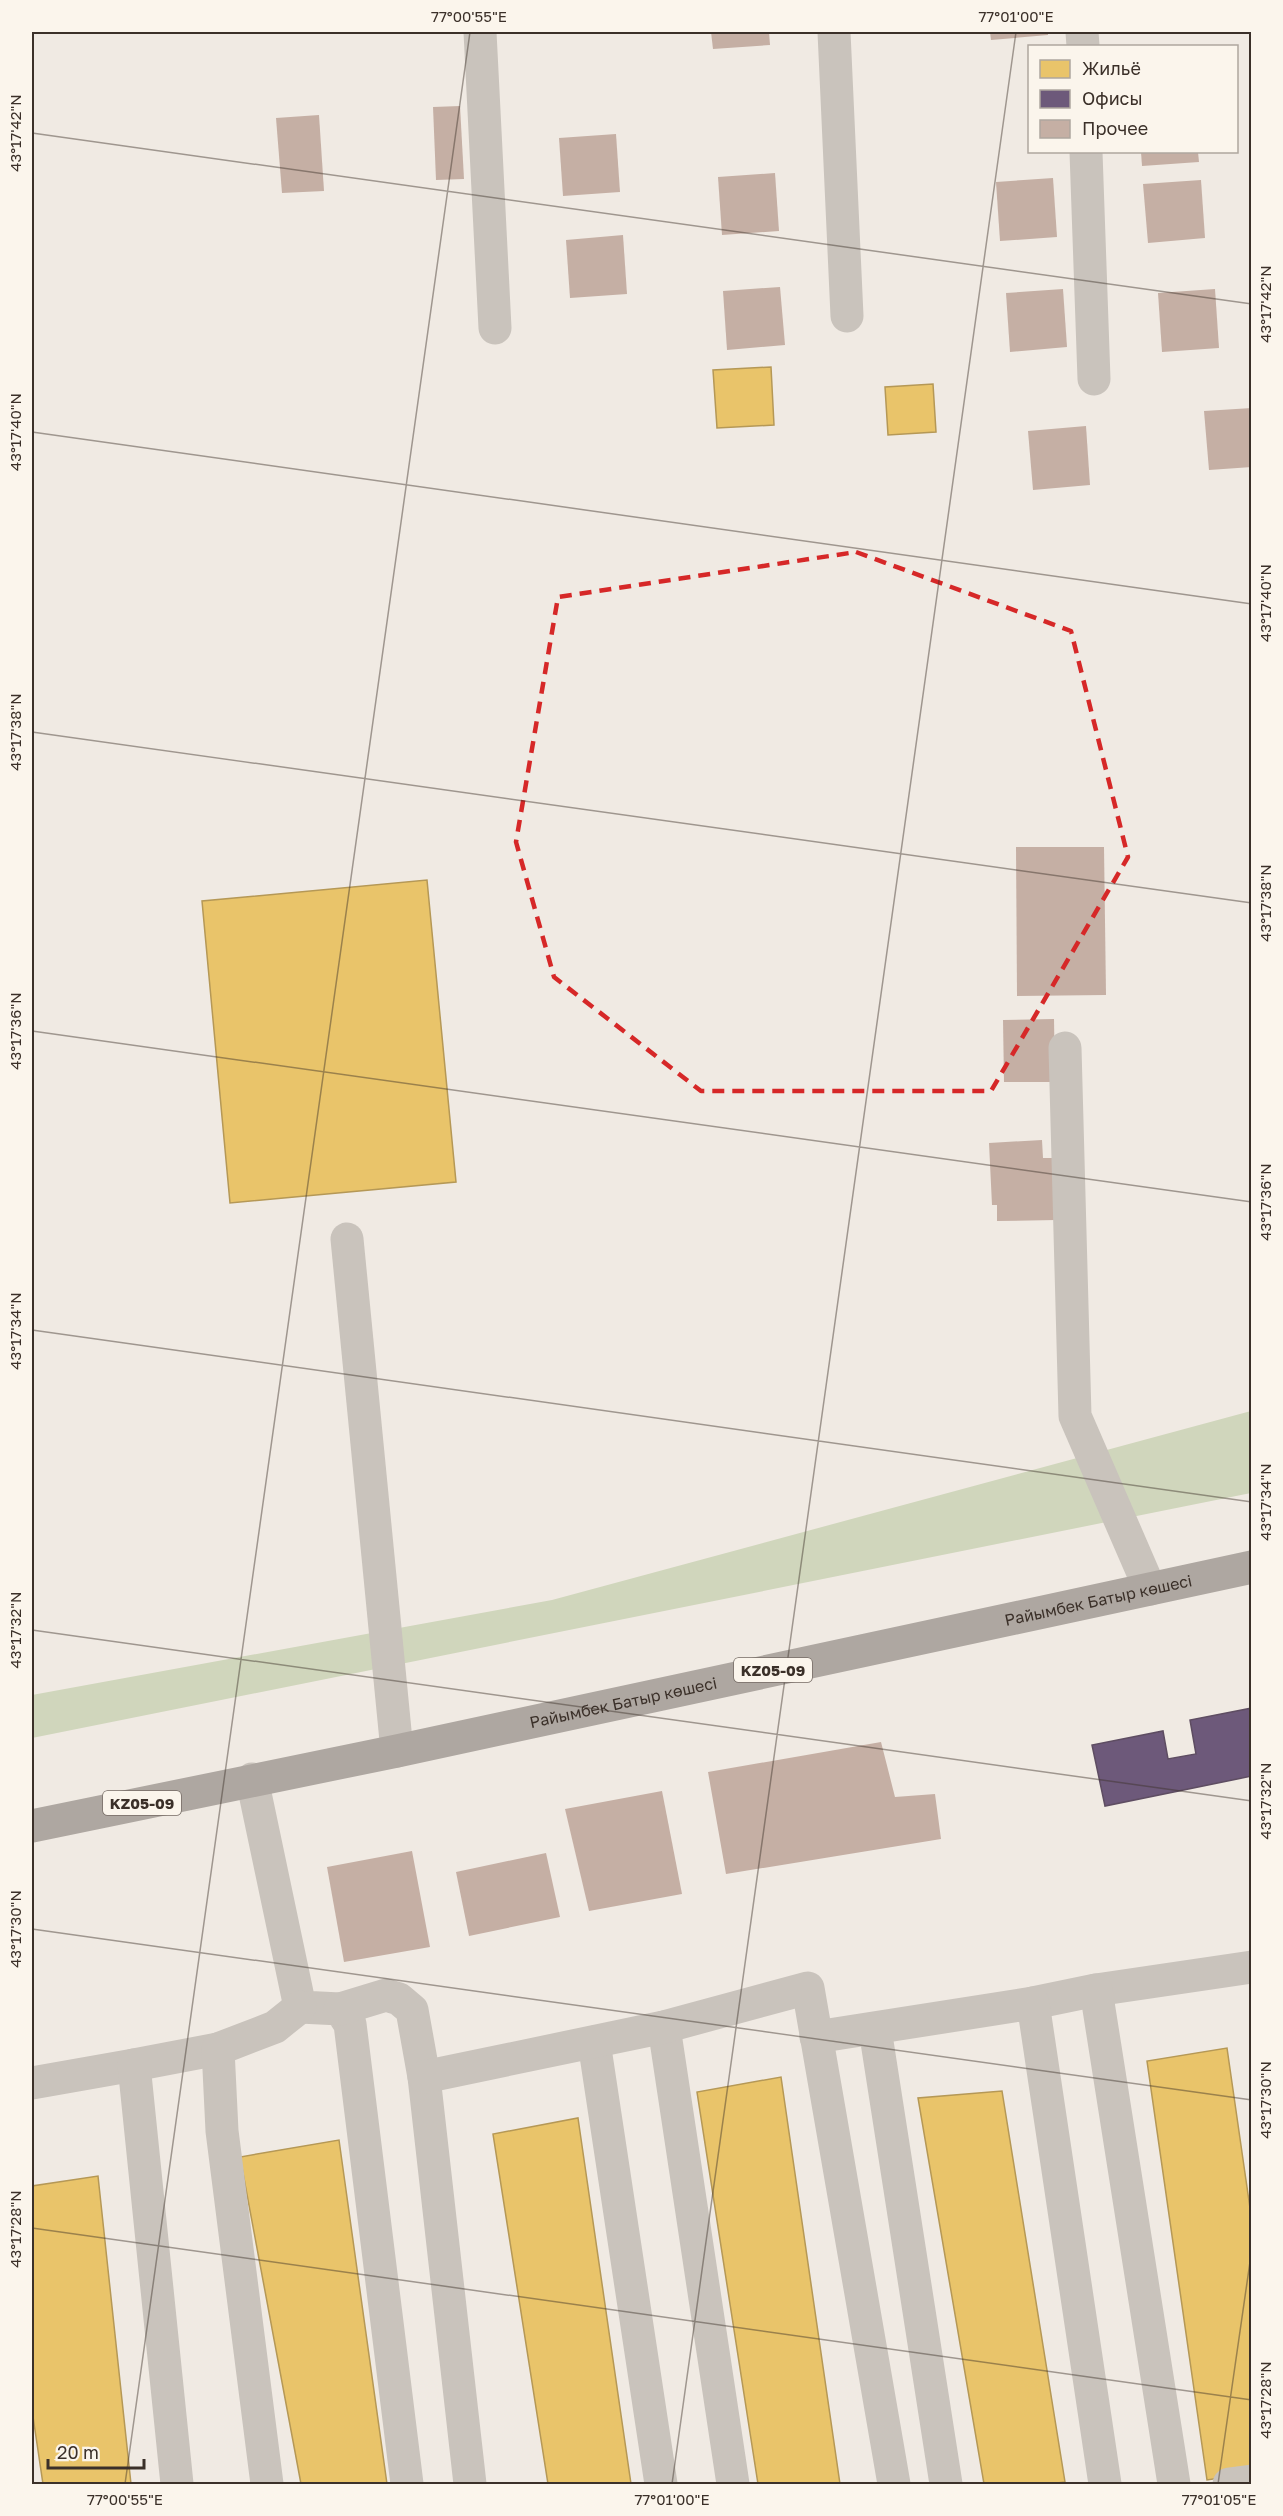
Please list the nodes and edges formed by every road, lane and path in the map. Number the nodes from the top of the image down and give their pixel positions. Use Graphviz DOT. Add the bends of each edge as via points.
graph roads {
  1 [pos="480,32"];
  2 [pos="834,32"];
  3 [pos="1086,153"];
  4 [pos="847,316"];
  5 [pos="495,328"];
  6 [pos="1094,379"];
  7 [pos="1065,1048"];
  8 [pos="347,1239"];
  9 [pos="1251,1567"];
  10 [pos="1150,1589"];
  11 [pos="397,1751"];
  12 [pos="252,1779"];
  13 [pos="32,1826"];
  14 [pos="1251,1967"];
  15 [pos="1096,1990"];
  16 [pos="1033,2003"];
  17 [pos="300,2007"];
  18 [pos="340,2009"];
  19 [pos="664,2027"];
  20 [pos="875,2028"];
  21 [pos="816,2037"];
  22 [pos="594,2042"];
  23 [pos="218,2049"];
  24 [pos="134,2065"];
  25 [pos="424,2077"];
  26 [pos="32,2084"];
  27 [pos="1251,2481"];
  28 [pos="177,2484"];
  29 [pos="267,2484"];
  30 [pos="407,2484"];
  31 [pos="470,2484"];
  32 [pos="661,2484"];
  33 [pos="733,2484"];
  34 [pos="894,2484"];
  35 [pos="946,2484"];
  36 [pos="1105,2484"];
  37 [pos="1174,2484"];
  38 [pos="1230,2484"];
  1 -- 5 [label="street"];
  2 -- 4 [label="street"];
  3 -- 6 [label="street"];
  7 -- 10 [label="street" via="1075,1416"];
  8 -- 11 [label="street"];
  9 -- 10 [label="main road, Райымбек Батыр көшесі / KZ05-09"];
  10 -- 11 [label="main road, Райымбек Батыр көшесі / KZ05-09"];
  11 -- 12 [label="main road, Райымбек Батыр көшесі / KZ05-09"];
  12 -- 13 [label="main road, Райымбек Батыр көшесі / KZ05-09"];
  12 -- 17 [label="street"];
  14 -- 15 [label="street"];
  15 -- 16 [label="street"];
  15 -- 37 [label="street"];
  16 -- 20 [label="street"];
  16 -- 36 [label="street"];
  17 -- 18 [label="street"];
  17 -- 23 [label="street" via="275,2027"];
  18 -- 25 [label="street" via="386,1995 399,1999 412,2010"];
  18 -- 30 [label="street" via="350,2024 354,2045"];
  19 -- 21 [label="street" via="808,1988"];
  19 -- 22 [label="street"];
  19 -- 33 [label="street"];
  20 -- 21 [label="street"];
  20 -- 35 [label="street"];
  21 -- 34 [label="street"];
  22 -- 25 [label="street"];
  22 -- 32 [label="street"];
  23 -- 24 [label="street"];
  23 -- 29 [label="street" via="222,2131"];
  24 -- 26 [label="street"];
  24 -- 28 [label="street"];
  25 -- 31 [label="street"];
  27 -- 38 [label="street"];
}
